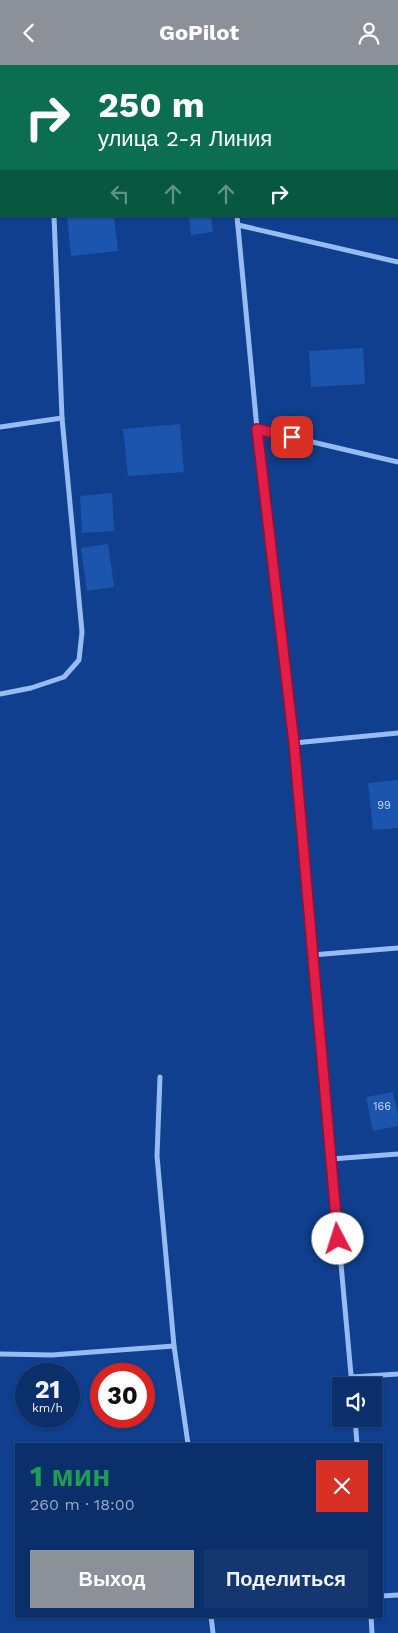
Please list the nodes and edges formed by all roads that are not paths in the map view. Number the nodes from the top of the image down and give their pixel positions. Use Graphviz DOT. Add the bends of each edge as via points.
graph roads {
  1 [pos="54,217"];
  2 [pos="237,217"];
  3 [pos="238,225"];
  4 [pos="398,262"];
  5 [pos="62,418"];
  6 [pos="0,427"];
  7 [pos="257,429"];
  8 [pos="398,461"];
  9 [pos="0,694"];
  10 [pos="398,733"];
  11 [pos="294,743"];
  12 [pos="398,948"];
  13 [pos="312,955"];
  14 [pos="160,1077"];
  15 [pos="398,1154"];
  16 [pos="331,1159"];
  17 [pos="174,1346"];
  18 [pos="0,1354"];
  19 [pos="398,1374"];
  20 [pos="351,1377"];
  21 [pos="355,1427"];
  22 [pos="188,1443"];
  23 [pos="357,1443"];
  24 [pos="398,1595"];
  25 [pos="383,1596"];
  26 [pos="211,1618"];
  27 [pos="371,1618"];
  28 [pos="213,1633"];
  29 [pos="372,1633"];
  1 -- 5 [label="street"];
  2 -- 3 [label="street"];
  3 -- 4 [label="street"];
  3 -- 7 [label="street"];
  5 -- 6 [label="street"];
  5 -- 9 [label="street" via="82,632 79,660 64,677"];
  7 -- 8 [label="street"];
  7 -- 11 [label="street"];
  10 -- 11 [label="street"];
  11 -- 13 [label="street"];
  12 -- 13 [label="street"];
  13 -- 16 [label="street"];
  14 -- 17 [label="street" via="157,1156"];
  15 -- 16 [label="street"];
  16 -- 20 [label="street"];
  17 -- 18 [label="street" via="52,1355"];
  17 -- 22 [label="street"];
  19 -- 20 [label="street"];
  21 -- 23 [label="street"];
  24 -- 25 [label="street"];
  26 -- 28 [label="street"];
  27 -- 29 [label="street"];
}
